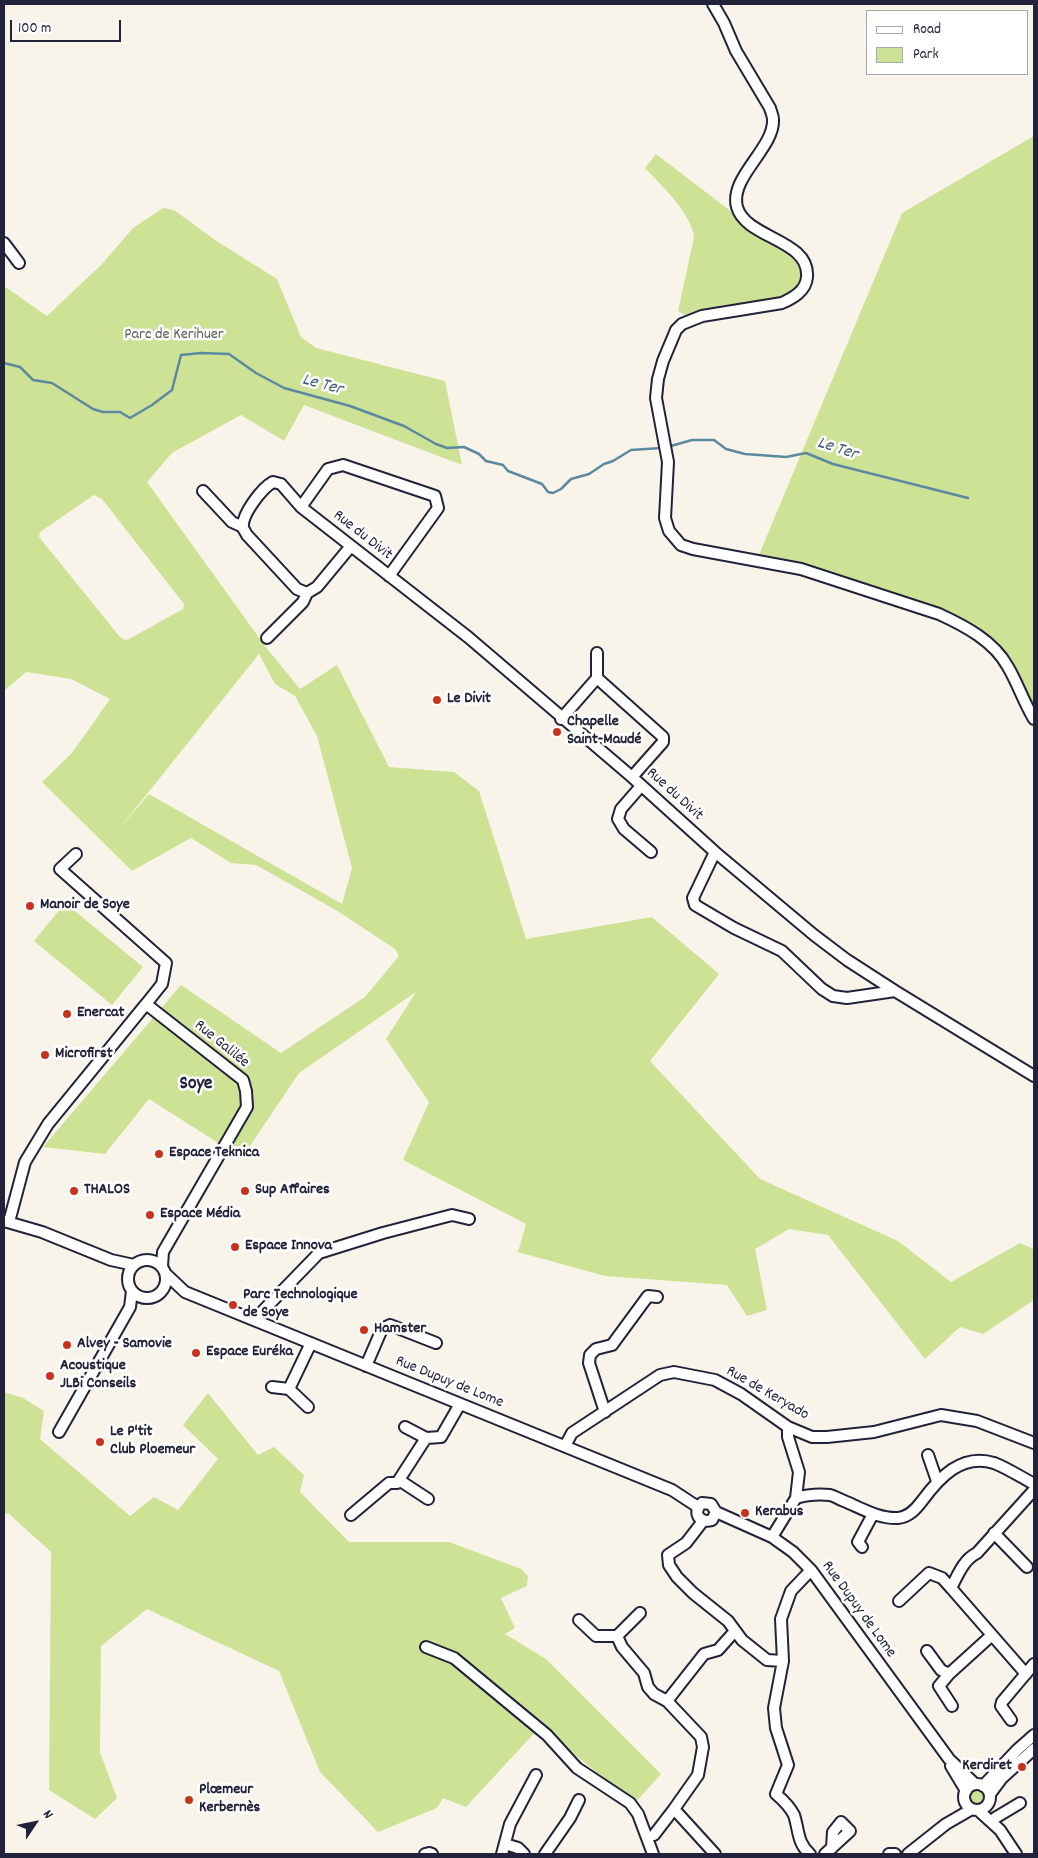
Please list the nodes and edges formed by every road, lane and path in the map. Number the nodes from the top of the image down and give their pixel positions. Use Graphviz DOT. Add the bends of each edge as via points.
graph roads {
  1 [pos="713,4"];
  2 [pos="4,243"];
  3 [pos="19,263"];
  4 [pos="203,491"];
  5 [pos="301,507"];
  6 [pos="243,527"];
  7 [pos="351,546"];
  8 [pos="389,576"];
  9 [pos="307,592"];
  10 [pos="267,638"];
  11 [pos="597,653"];
  12 [pos="597,678"];
  13 [pos="561,719"];
  14 [pos="1034,720"];
  15 [pos="632,777"];
  16 [pos="642,786"];
  17 [pos="651,852"];
  18 [pos="715,852"];
  19 [pos="76,854"];
  20 [pos="895,991"];
  21 [pos="146,1004"];
  22 [pos="1034,1076"];
  23 [pos="468,1219"];
  24 [pos="7,1222"];
  25 [pos="162,1252"];
  26 [pos="111,1260"];
  27 [pos="150,1260"];
  28 [pos="134,1265"];
  29 [pos="164,1270"];
  30 [pos="128,1277"];
  31 [pos="132,1290"];
  32 [pos="162,1292"];
  33 [pos="185,1292"];
  34 [pos="657,1297"];
  35 [pos="143,1298"];
  36 [pos="130,1307"];
  37 [pos="254,1320"];
  38 [pos="311,1343"];
  39 [pos="436,1343"];
  40 [pos="366,1366"];
  41 [pos="272,1387"];
  42 [pos="289,1389"];
  43 [pos="460,1404"];
  44 [pos="308,1407"];
  45 [pos="605,1412"];
  46 [pos="584,1426"];
  47 [pos="406,1427"];
  48 [pos="788,1427"];
  49 [pos="59,1432"];
  50 [pos="426,1438"];
  51 [pos="1034,1442"];
  52 [pos="565,1446"];
  53 [pos="576,1451"];
  54 [pos="928,1455"];
  55 [pos="399,1480"];
  56 [pos="937,1481"];
  57 [pos="1034,1484"];
  58 [pos="1034,1490"];
  59 [pos="796,1498"];
  60 [pos="428,1499"];
  61 [pos="698,1507"];
  62 [pos="716,1512"];
  63 [pos="873,1514"];
  64 [pos="352,1515"];
  65 [pos="703,1521"];
  66 [pos="994,1534"];
  67 [pos="772,1537"];
  68 [pos="862,1547"];
  69 [pos="1028,1567"];
  70 [pos="811,1570"];
  71 [pos="951,1588"];
  72 [pos="899,1601"];
  73 [pos="640,1613"];
  74 [pos="579,1620"];
  75 [pos="735,1631"];
  76 [pos="992,1635"];
  77 [pos="617,1636"];
  78 [pos="426,1647"];
  79 [pos="927,1651"];
  80 [pos="783,1661"];
  81 [pos="1034,1664"];
  82 [pos="948,1674"];
  83 [pos="1026,1674"];
  84 [pos="667,1701"];
  85 [pos="952,1706"];
  86 [pos="1011,1720"];
  87 [pos="1034,1735"];
  88 [pos="1034,1742"];
  89 [pos="1034,1748"];
  90 [pos="949,1759"];
  91 [pos="536,1775"];
  92 [pos="979,1785"];
  93 [pos="990,1798"];
  94 [pos="580,1800"];
  95 [pos="970,1803"];
  96 [pos="1020,1803"];
  97 [pos="674,1809"];
  98 [pos="995,1818"];
  99 [pos="1000,1830"];
  100 [pos="654,1835"];
  101 [pos="505,1844"];
  102 [pos="425,1854"];
  103 [pos="432,1854"];
  104 [pos="502,1854"];
  105 [pos="524,1854"];
  106 [pos="545,1854"];
  107 [pos="653,1854"];
  108 [pos="716,1854"];
  109 [pos="810,1854"];
  110 [pos="889,1854"];
  111 [pos="895,1854"];
  112 [pos="908,1854"];
  113 [pos="1016,1854"];
  1 -- 14 [label="street" via="773,118 765,143 741,183 736,197 737,207 746,221 795,250 806,266 807,279 794,298 782,303 702,316 676,330 658,379 656,398 668,462 666,526 676,541 693,549 801,569 960,623 977,634 1007,665"];
  2 -- 3 [label="street"];
  4 -- 6 [label="street" via="232,522"];
  5 -- 6 [label="street, Rue du Divit" via="281,484 273,482 264,487 244,518"];
  5 -- 7 [label="street, Rue du Divit"];
  5 -- 8 [label="street" via="328,468 343,465 435,496 438,508"];
  6 -- 9 [label="street" via="297,589"];
  7 -- 8 [label="street, Rue du Divit"];
  7 -- 9 [label="street" via="317,587"];
  8 -- 13 [label="street, Rue du Divit" via="468,637"];
  9 -- 10 [label="street" via="303,602"];
  11 -- 12 [label="street"];
  12 -- 13 [label="street"];
  12 -- 15 [label="street" via="663,736 661,744"];
  13 -- 15 [label="street, Rue du Divit"];
  15 -- 16 [label="street, Rue du Divit"];
  16 -- 17 [label="street" via="621,809 618,819 624,829"];
  16 -- 18 [label="street, Rue du Divit"];
  18 -- 20 [label="street, Rue du Divit" via="814,936"];
  18 -- 20 [label="street" via="693,898 696,904 782,952 833,996 847,998"];
  19 -- 21 [label="street" via="60,869 166,963 162,984"];
  20 -- 22 [label="street, Rue du Divit"];
  21 -- 24 [label="street" via="48,1124 25,1162"];
  21 -- 25 [label="street, Rue Galilée" via="243,1080 246,1091 247,1107"];
  23 -- 37 [label="street" via="452,1214 320,1253"];
  24 -- 26 [label="street" via="42,1232"];
  25 -- 27 [label="street, Rue Galilée"];
  25 -- 29 [label="street"];
  26 -- 28 [label="street"];
  26 -- 30 [label="street"];
  27 -- 28 [label="street"];
  27 -- 29 [label="street"];
  28 -- 30 [label="street"];
  29 -- 32 [label="street" via="166,1283"];
  29 -- 33 [label="street, Rue Dupuy de Lome"];
  30 -- 31 [label="street"];
  31 -- 35 [label="street"];
  31 -- 36 [label="street"];
  32 -- 33 [label="street, Rue Dupuy de Lome"];
  32 -- 35 [label="street"];
  33 -- 37 [label="street, Rue Dupuy de Lome"];
  34 -- 45 [label="street" via="648,1296 612,1345 596,1349 590,1355 589,1364"];
  35 -- 36 [label="street"];
  36 -- 49 [label="street"];
  37 -- 38 [label="street, Rue Dupuy de Lome"];
  38 -- 40 [label="street, Rue Dupuy de Lome"];
  38 -- 42 [label="street"];
  39 -- 40 [label="street" via="390,1324 382,1328"];
  40 -- 43 [label="street, Rue Dupuy de Lome"];
  41 -- 42 [label="street"];
  42 -- 44 [label="street"];
  43 -- 50 [label="street" via="441,1437"];
  43 -- 52 [label="street, Rue Dupuy de Lome"];
  45 -- 46 [label="street, Rue de Keryado"];
  45 -- 48 [label="street, Rue de Keryado" via="660,1375 674,1372 714,1380"];
  46 -- 52 [label="street, Rue de Keryado" via="572,1433"];
  46 -- 53 [label="street" via="578,1435"];
  47 -- 50 [label="street"];
  48 -- 51 [label="street, Rue de Keryado" via="812,1437 827,1438 874,1432 940,1416 977,1421"];
  48 -- 59 [label="street" via="799,1472"];
  50 -- 55 [label="street"];
  52 -- 53 [label="street, Rue Dupuy de Lome"];
  53 -- 61 [label="street, Rue Dupuy de Lome" via="672,1490"];
  54 -- 56 [label="street"];
  55 -- 60 [label="street"];
  55 -- 64 [label="street" via="389,1483"];
  56 -- 57 [label="street" via="953,1468 981,1460"];
  56 -- 63 [label="street" via="909,1514 899,1518"];
  58 -- 66 [label="street"];
  59 -- 63 [label="street" via="831,1495"];
  59 -- 67 [label="street"];
  61 -- 62 [label="street, Rue Dupuy de Lome" via="708,1503"];
  61 -- 65 [label="street" via="698,1517"];
  62 -- 65 [label="street" via="712,1520"];
  62 -- 67 [label="street, Rue Dupuy de Lome"];
  63 -- 68 [label="street" via="858,1542"];
  65 -- 75 [label="street" via="686,1543 668,1555 669,1565 677,1577 728,1621"];
  66 -- 69 [label="street"];
  66 -- 71 [label="street" via="964,1563"];
  67 -- 70 [label="street, Rue Dupuy de Lome"];
  70 -- 80 [label="street" via="792,1591 781,1619"];
  70 -- 90 [label="street, Rue Dupuy de Lome"];
  71 -- 72 [label="street" via="942,1578 929,1573"];
  71 -- 76 [label="street"];
  73 -- 77 [label="street"];
  74 -- 77 [label="street" via="596,1636"];
  75 -- 80 [label="street" via="767,1660"];
  75 -- 84 [label="street" via="718,1650 704,1654"];
  76 -- 82 [label="street"];
  76 -- 83 [label="street"];
  77 -- 84 [label="street" via="644,1674 648,1687"];
  78 -- 107 [label="street" via="454,1658 547,1735 577,1768 630,1803 638,1814"];
  79 -- 82 [label="street" via="940,1670"];
  80 -- 109 [label="street" via="774,1708 776,1728 788,1765 776,1794 790,1808 799,1841"];
  81 -- 83 [label="street"];
  82 -- 85 [label="street" via="939,1686"];
  83 -- 86 [label="street" via="1002,1702"];
  84 -- 97 [label="street" via="701,1737 703,1747 698,1775"];
  87 -- 92 [label="street"];
  88 -- 92 [label="street" via="992,1782"];
  89 -- 93 [label="street" via="1002,1778"];
  90 -- 92 [label="street, Rue Dupuy de Lome"];
  90 -- 95 [label="street, Rue Dupuy de Lome"];
  91 -- 101 [label="street" via="510,1824"];
  92 -- 93 [label="street, Rue Dupuy de Lome"];
  92 -- 95 [label="street"];
  93 -- 95 [label="street" via="985,1808"];
  93 -- 98 [label="street"];
  94 -- 106 [label="street"];
  95 -- 99 [label="street, Rue Dupuy de Lome"];
  95 -- 112 [label="street" via="950,1816 946,1824"];
  96 -- 98 [label="street"];
  97 -- 100 [label="street"];
  97 -- 108 [label="street"];
  98 -- 99 [label="street"];
  99 -- 113 [label="street"];
  101 -- 104 [label="street"];
  101 -- 105 [label="street" via="518,1848"];
  102 -- 103 [label="street"];
  110 -- 111 [label="street"];
}
